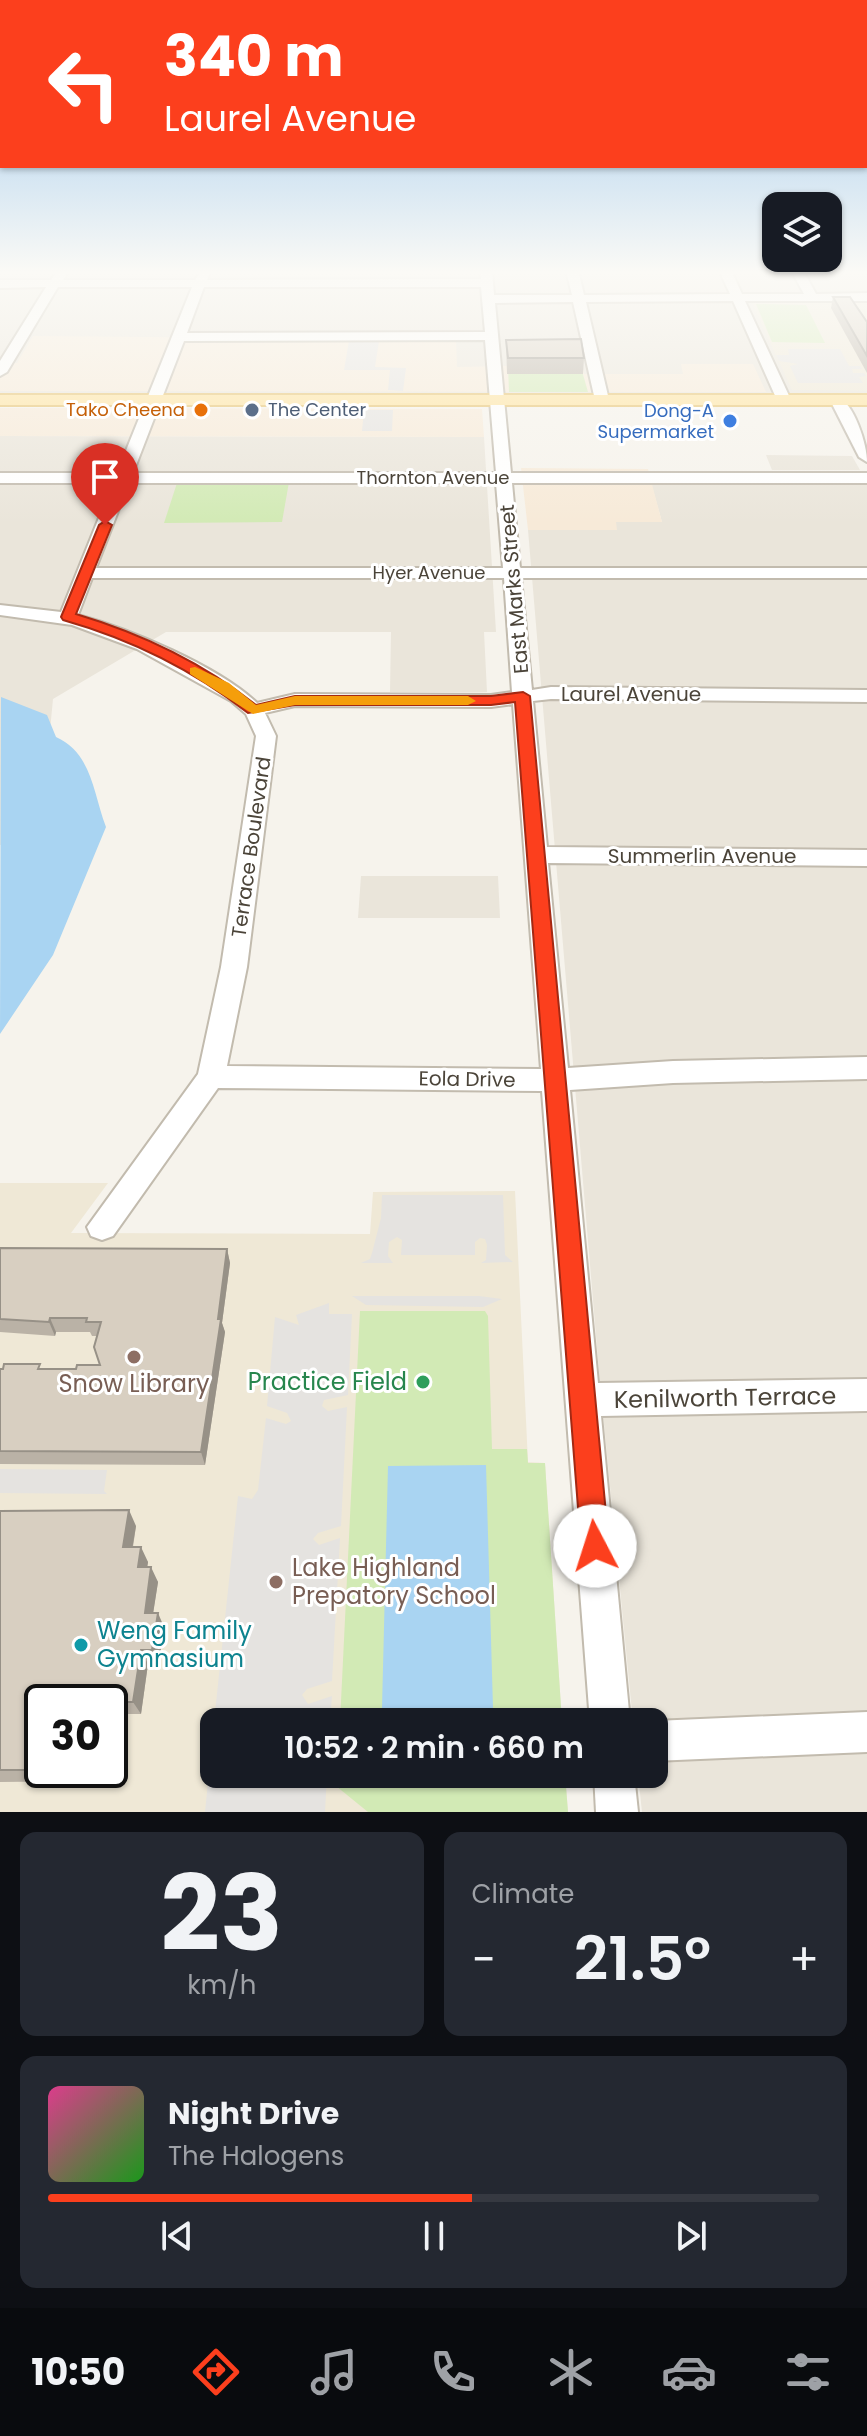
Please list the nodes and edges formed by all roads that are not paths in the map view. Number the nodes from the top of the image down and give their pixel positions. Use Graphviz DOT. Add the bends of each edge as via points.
graph roads {
  1 [pos="11,355"];
  2 [pos="171,355"];
  3 [pos="493,355"];
  4 [pos="592,355"];
  5 [pos="764,355"];
  6 [pos="0,372"];
  7 [pos="153,399"];
  8 [pos="0,400"];
  9 [pos="497,400"];
  10 [pos="602,400"];
  11 [pos="784,400"];
  12 [pos="837,400"];
  13 [pos="867,400"];
  14 [pos="867,457"];
  15 [pos="125,477"];
  16 [pos="0,478"];
  17 [pos="505,478"];
  18 [pos="867,478"];
  19 [pos="86,573"];
  20 [pos="513,573"];
  21 [pos="867,573"];
  22 [pos="0,610"];
  23 [pos="68,617"];
  24 [pos="523,696"];
  25 [pos="867,696"];
  26 [pos="253,710"];
  27 [pos="538,855"];
  28 [pos="867,858"];
  29 [pos="867,1068"];
  30 [pos="211,1077"];
  31 [pos="556,1080"];
  32 [pos="102,1227"];
  33 [pos="867,1395"];
  34 [pos="583,1400"];
  35 [pos="609,1708"];
  36 [pos="867,1732"];
  37 [pos="668,1740"];
  38 [pos="615,1788"];
  39 [pos="617,1812"];
  1 -- 6 [label="street"];
  2 -- 7 [label="street"];
  3 -- 9 [label="street, East Marks Street"];
  4 -- 10 [label="street"];
  5 -- 11 [label="street"];
  7 -- 8 [label="main road"];
  7 -- 9 [label="main road"];
  7 -- 15 [label="street"];
  9 -- 10 [label="main road"];
  9 -- 17 [label="street, East Marks Street"];
  10 -- 11 [label="main road"];
  11 -- 12 [label="main road"];
  12 -- 13 [label="main road"];
  12 -- 14 [label="street"];
  15 -- 16 [label="street, Thornton Avenue"];
  15 -- 17 [label="street, Thornton Avenue"];
  15 -- 19 [label="street"];
  17 -- 18 [label="street, Thornton Avenue"];
  17 -- 20 [label="street, East Marks Street"];
  19 -- 20 [label="street, Hyer Avenue"];
  19 -- 23 [label="street"];
  20 -- 21 [label="street, Hyer Avenue"];
  20 -- 24 [label="street, East Marks Street"];
  22 -- 23 [label="street"];
  23 -- 26 [label="street" via="145,644"];
  24 -- 25 [label="street, Laurel Avenue"];
  24 -- 26 [label="street, Laurel Avenue" via="491,701 295,700"];
  24 -- 27 [label="street, East Marks Street"];
  26 -- 30 [label="street, Terrace Boulevard" via="266,736 234,967"];
  27 -- 28 [label="street, Summerlin Avenue"];
  27 -- 31 [label="street, East Marks Street"];
  29 -- 31 [label="street, Eola Drive"];
  30 -- 31 [label="street, Eola Drive"];
  30 -- 32 [label="street, Terrace Boulevard"];
  31 -- 34 [label="street, East Marks Street"];
  33 -- 34 [label="street, Kenilworth Terrace"];
  34 -- 35 [label="street, East Marks Street"];
  36 -- 37 [label="street"];
  38 -- 39 [label="street"];
}
